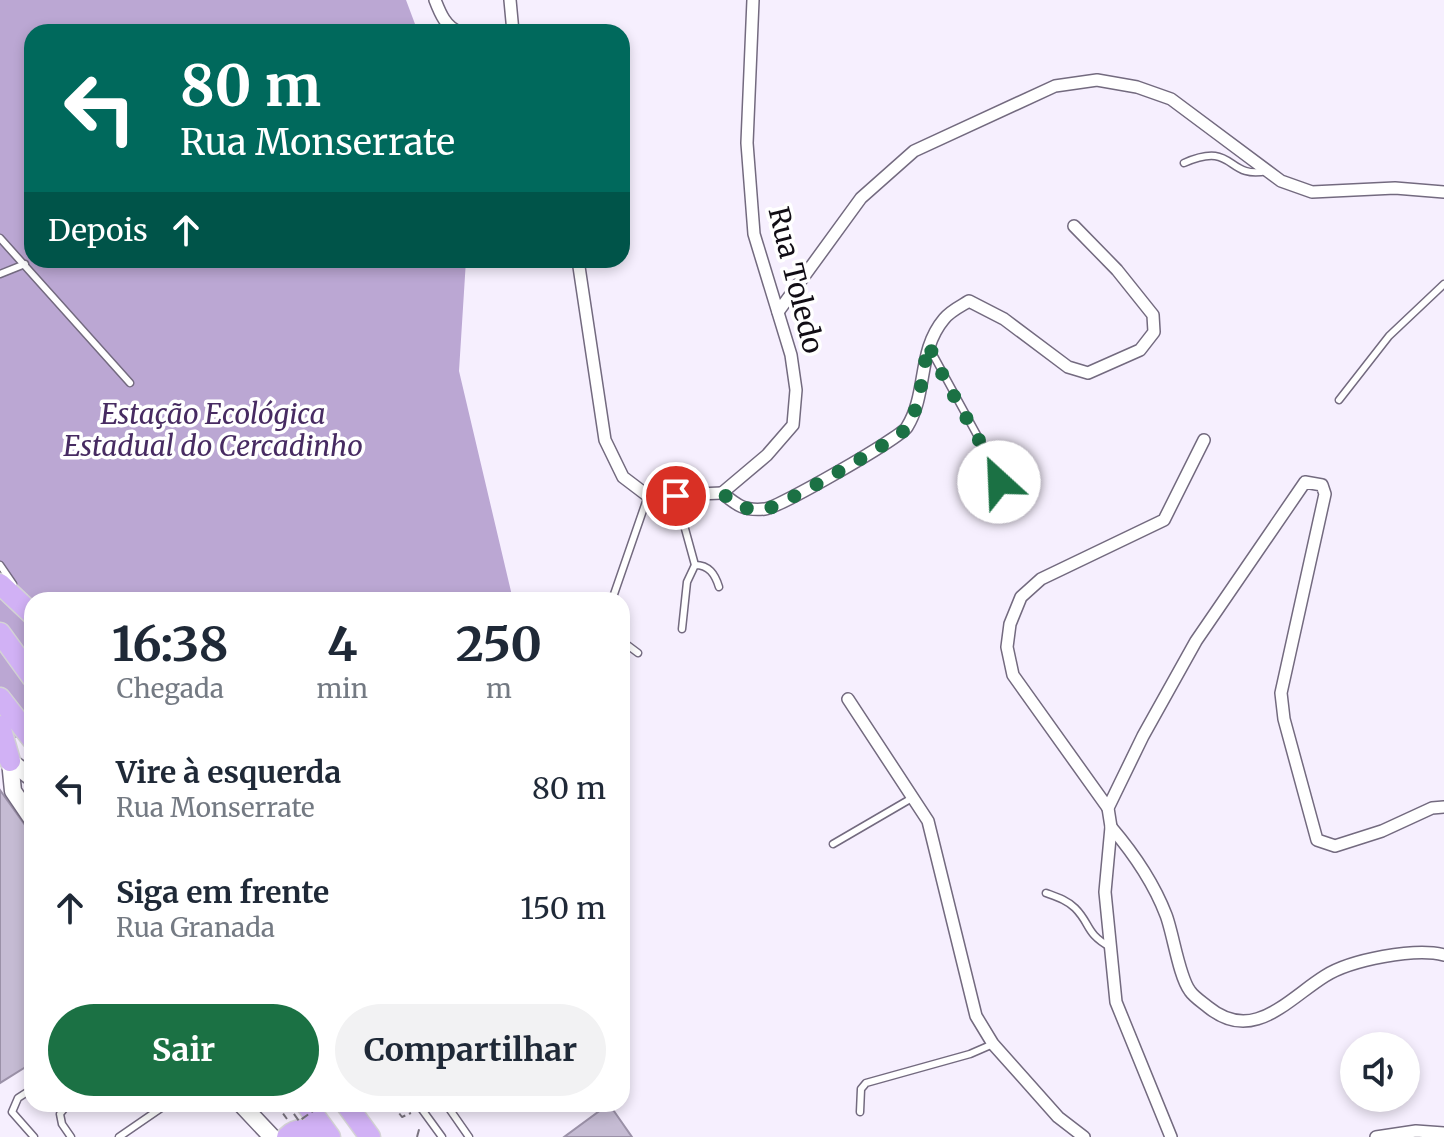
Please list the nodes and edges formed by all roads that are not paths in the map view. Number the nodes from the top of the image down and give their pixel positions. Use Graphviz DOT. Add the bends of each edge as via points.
graph roads {
  1 [pos="435,0"];
  2 [pos="510,0"];
  3 [pos="753,0"];
  4 [pos="448,24"];
  5 [pos="512,24"];
  6 [pos="1184,163"];
  7 [pos="1267,171"];
  8 [pos="1444,192"];
  9 [pos="1074,226"];
  10 [pos="0,238"];
  11 [pos="24,263"];
  12 [pos="24,264"];
  13 [pos="29,268"];
  14 [pos="579,268"];
  15 [pos="0,274"];
  16 [pos="1444,284"];
  17 [pos="778,312"];
  18 [pos="928,344"];
  19 [pos="130,383"];
  20 [pos="1339,400"];
  21 [pos="1204,440"];
  22 [pos="722,493"];
  23 [pos="648,496"];
  24 [pos="676,496"];
  25 [pos="975,498"];
  26 [pos="0,565"];
  27 [pos="695,565"];
  28 [pos="0,584"];
  29 [pos="719,587"];
  30 [pos="615,592"];
  31 [pos="24,600"];
  32 [pos="24,605"];
  33 [pos="682,629"];
  34 [pos="0,633"];
  35 [pos="630,647"];
  36 [pos="638,653"];
  37 [pos="24,666"];
  38 [pos="0,698"];
  39 [pos="848,699"];
  40 [pos="0,726"];
  41 [pos="24,729"];
  42 [pos="3,763"];
  43 [pos="24,774"];
  44 [pos="912,798"];
  45 [pos="24,807"];
  46 [pos="1444,807"];
  47 [pos="1108,808"];
  48 [pos="1111,827"];
  49 [pos="833,844"];
  50 [pos="1046,893"];
  51 [pos="1110,947"];
  52 [pos="1444,955"];
  53 [pos="993,1044"];
  54 [pos="24,1094"];
  55 [pos="62,1112"];
  56 [pos="155,1112"];
  57 [pos="249,1112"];
  58 [pos="262,1112"];
  59 [pos="312,1112"];
  60 [pos="352,1112"];
  61 [pos="424,1112"];
  62 [pos="452,1112"];
  63 [pos="860,1112"];
  64 [pos="268,1132"];
  65 [pos="1444,1133"];
  66 [pos="34,1137"];
  67 [pos="71,1137"];
  68 [pos="119,1137"];
  69 [pos="287,1137"];
  70 [pos="323,1137"];
  71 [pos="330,1137"];
  72 [pos="370,1137"];
  73 [pos="442,1137"];
  74 [pos="469,1137"];
  75 [pos="1084,1137"];
  76 [pos="1169,1137"];
  77 [pos="1376,1137"];
  1 -- 4 [label="street"];
  2 -- 5 [label="street"];
  3 -- 17 [label="street, Rua Toledo" via="747,143 754,234"];
  6 -- 7 [label="lane" via="1216,154 1245,172"];
  7 -- 8 [label="street" via="1312,192"];
  7 -- 17 [label="street" via="1171,99 1097,80 1055,86 914,151 861,198"];
  9 -- 18 [label="street" via="1153,315 1154,332 1140,350 1088,373 1068,367 1004,319 969,301 945,317"];
  10 -- 11 [label="lane"];
  12 -- 15 [label="lane"];
  13 -- 19 [label="lane"];
  14 -- 23 [label="street" via="605,440 623,477"];
  16 -- 20 [label="lane" via="1389,336"];
  17 -- 22 [label="street, Rua Toledo" via="796,390 793,425"];
  18 -- 22 [label="street" via="907,430 769,509 742,509"];
  18 -- 25 [label="lane" via="1000,477 998,484"];
  21 -- 47 [label="street" via="1164,520 1041,579 1021,597 1010,624 1007,647 1013,675"];
  22 -- 24 [label="street"];
  23 -- 24 [label="street"];
  23 -- 30 [label="lane"];
  24 -- 27 [label="lane"];
  26 -- 31 [label="lane"];
  27 -- 29 [label="lane" via="708,568"];
  27 -- 33 [label="lane" via="687,582"];
  28 -- 32 [label="highway"];
  34 -- 37 [label="highway"];
  35 -- 36 [label="lane"];
  38 -- 41 [label="highway"];
  39 -- 44 [label="street"];
  40 -- 42 [label="highway"];
  42 -- 43 [label="street"];
  42 -- 45 [label="street"];
  44 -- 49 [label="lane"];
  44 -- 53 [label="street" via="928,821 976,1016"];
  46 -- 47 [label="street" via="1335,846 1317,840 1281,693 1325,494 1322,485 1305,482 1196,641"];
  47 -- 48 [label="street"];
  48 -- 51 [label="street" via="1105,892"];
  48 -- 52 [label="street" via="1142,865 1165,914 1188,989 1224,1020 1252,1020 1278,1012 1327,974 1378,957"];
  50 -- 51 [label="lane" via="1071,905 1094,938"];
  51 -- 76 [label="street" via="1116,1002"];
  53 -- 63 [label="lane" via="866,1083"];
  53 -- 75 [label="street" via="1058,1117"];
  54 -- 66 [label="lane" via="12,1112"];
  55 -- 67 [label="lane"];
  56 -- 68 [label="lane"];
  57 -- 64 [label="street"];
  58 -- 64 [label="street"];
  59 -- 71 [label="highway"];
  60 -- 72 [label="highway"];
  61 -- 73 [label="lane"];
  62 -- 74 [label="lane"];
  65 -- 77 [label="street"];
  69 -- 70 [label="highway" via="304,1129"];
}
